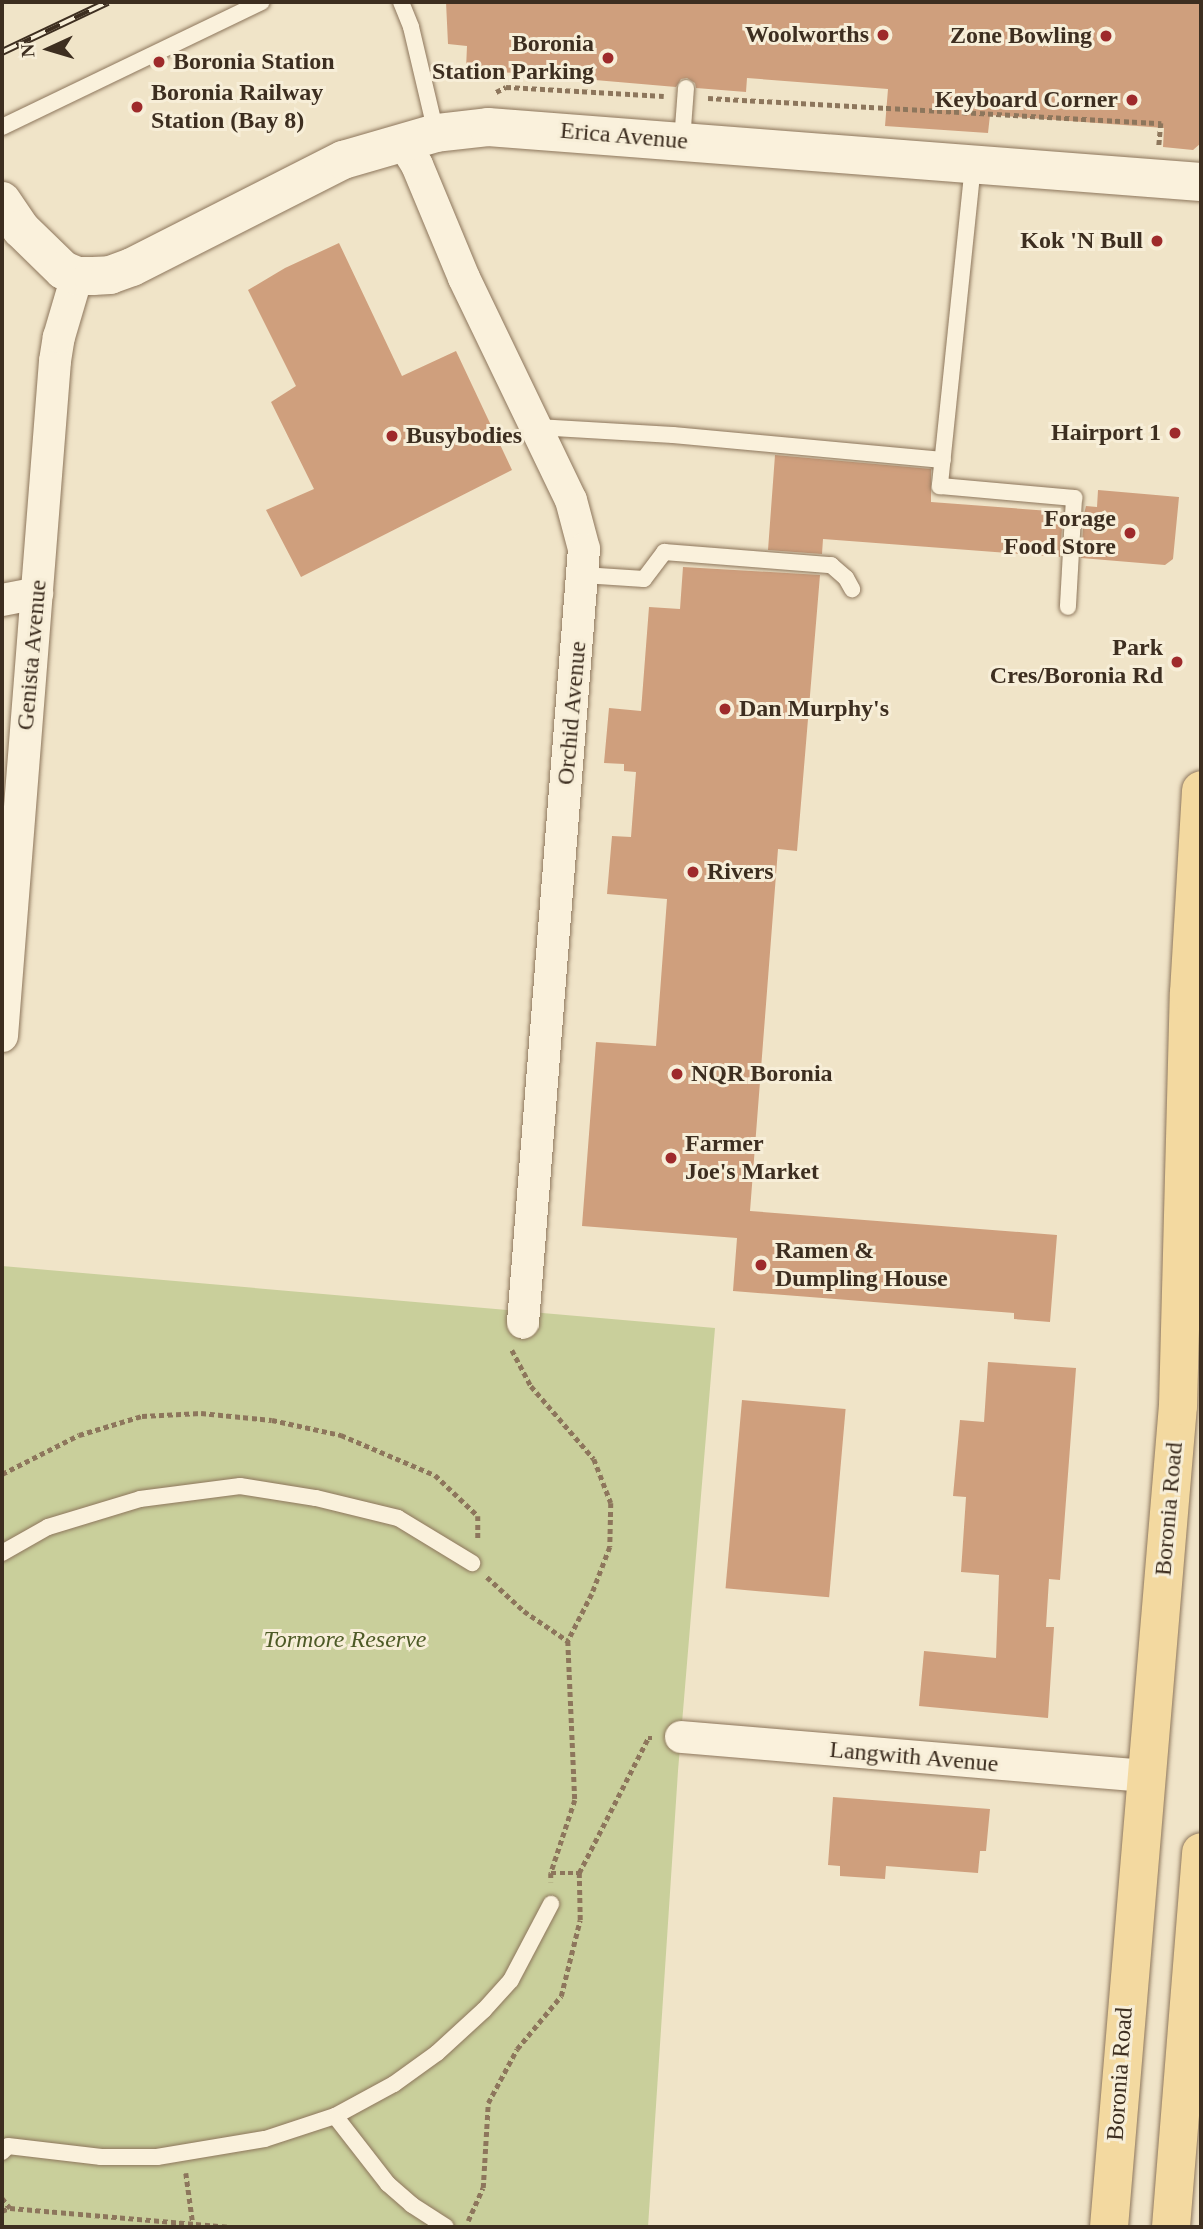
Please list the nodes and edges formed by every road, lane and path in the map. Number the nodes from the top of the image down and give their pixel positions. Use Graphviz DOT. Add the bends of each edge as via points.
graph roads {
  1 [pos="262,2"];
  2 [pos="401,2"];
  3 [pos="685,92"];
  4 [pos="490,94"];
  5 [pos="2,127"];
  6 [pos="419,137"];
  7 [pos="682,141"];
  8 [pos="1170,147"];
  9 [pos="973,165"];
  10 [pos="1201,182"];
  11 [pos="2,201"];
  12 [pos="77,276"];
  13 [pos="537,427"];
  14 [pos="943,460"];
  15 [pos="583,575"];
  16 [pos="852,589"];
  17 [pos="37,593"];
  18 [pos="2,600"];
  19 [pos="1068,607"];
  20 [pos="1201,790"];
  21 [pos="1195,984"];
  22 [pos="3,994"];
  23 [pos="2,1036"];
  24 [pos="517,1335"];
  25 [pos="2,1474"];
  26 [pos="2,1552"];
  27 [pos="472,1563"];
  28 [pos="568,1641"];
  29 [pos="681,1737"];
  30 [pos="1147,1776"];
  31 [pos="1201,1852"];
  32 [pos="551,1872"];
  33 [pos="579,1873"];
  34 [pos="551,1904"];
  35 [pos="1197,1939"];
  36 [pos="335,2116"];
  37 [pos="2,2152"];
  38 [pos="184,2153"];
  39 [pos="2,2198"];
  40 [pos="10,2208"];
  41 [pos="2,2211"];
  42 [pos="193,2224"];
  43 [pos="233,2227"];
  44 [pos="446,2227"];
  45 [pos="465,2227"];
  46 [pos="1109,2227"];
  47 [pos="1171,2227"];
  1 -- 5 [label="lane"];
  2 -- 6 [label="lane" via="411,27"];
  3 -- 4 [label="path" via="506,88"];
  3 -- 7 [label="lane"];
  3 -- 8 [label="path" via="1161,123 1159,146"];
  6 -- 7 [label="main road, Erica Avenue" via="488,127"];
  6 -- 12 [label="main road, Erica Avenue" via="343,160 132,267 110,275"];
  6 -- 13 [label="street, Orchid Avenue" via="417,165 464,278"];
  7 -- 9 [label="main road, Erica Avenue"];
  9 -- 10 [label="main road, Erica Avenue"];
  9 -- 14 [label="lane"];
  11 -- 12 [label="main road" via="43,254"];
  12 -- 17 [label="street, Genista Avenue" via="58,337"];
  13 -- 14 [label="lane"];
  13 -- 15 [label="street, Orchid Avenue" via="579,523"];
  14 -- 19 [label="lane" via="940,486 1074,498"];
  15 -- 16 [label="lane" via="644,579 664,552 831,565"];
  15 -- 24 [label="street, Orchid Avenue"];
  17 -- 18 [label="street"];
  17 -- 22 [label="street, Genista Avenue"];
  20 -- 21 [label="main road, Boronia Road"];
  21 -- 30 [label="main road, Boronia Road" via="1178,1406"];
  22 -- 23 [label="street, Genista Avenue"];
  24 -- 28 [label="path" via="531,1386 594,1459 611,1503 610,1547"];
  25 -- 27 [label="path" via="79,1435 142,1416 201,1413 272,1420 341,1435 435,1475 478,1516 480,1533"];
  26 -- 27 [label="lane" via="48,1527 140,1499 240,1486 398,1518"];
  27 -- 28 [label="path" via="524,1611"];
  28 -- 32 [label="path" via="575,1800"];
  29 -- 30 [label="street, Langwith Avenue"];
  29 -- 33 [label="path" via="649,1738"];
  30 -- 46 [label="main road, Boronia Road"];
  31 -- 35 [label="main road"];
  32 -- 33 [label="path"];
  32 -- 34 [label="path"];
  33 -- 45 [label="path" via="580,1920 561,1996 517,2049 488,2103 483,2188"];
  34 -- 36 [label="lane" via="511,1980 484,2010 437,2053"];
  35 -- 47 [label="main road"];
  36 -- 38 [label="lane" via="265,2139"];
  36 -- 44 [label="lane" via="388,2184"];
  37 -- 38 [label="lane" via="8,2146 101,2157"];
  38 -- 42 [label="path"];
  39 -- 40 [label="path"];
  40 -- 41 [label="path"];
  40 -- 42 [label="path"];
  42 -- 43 [label="path"];
}
